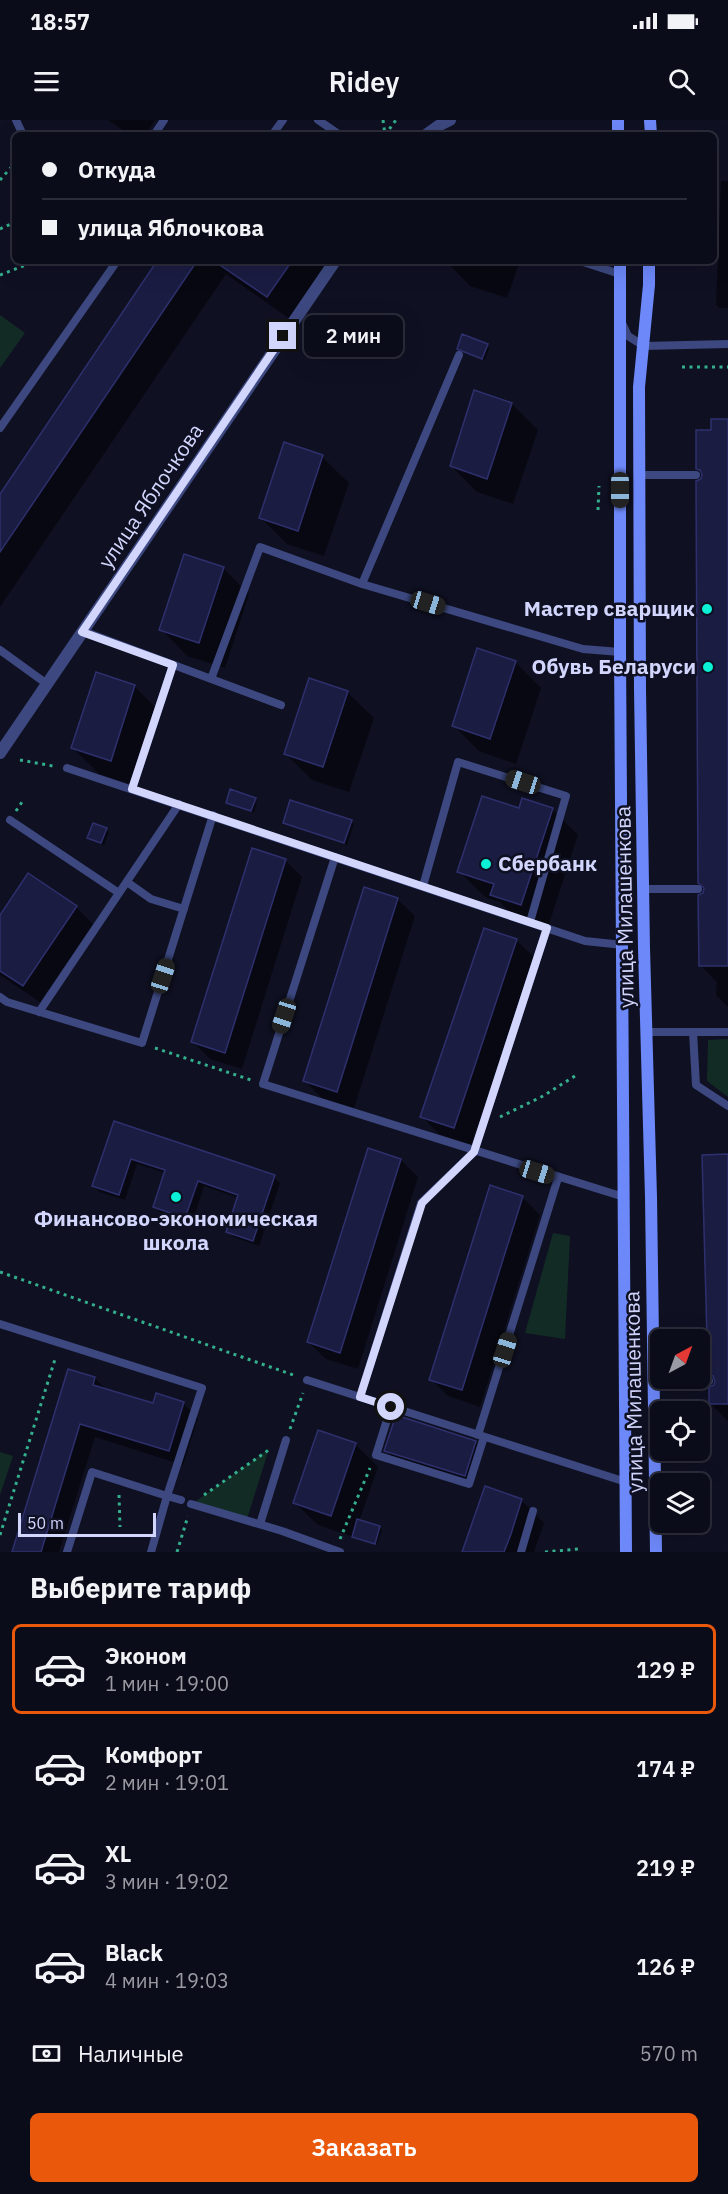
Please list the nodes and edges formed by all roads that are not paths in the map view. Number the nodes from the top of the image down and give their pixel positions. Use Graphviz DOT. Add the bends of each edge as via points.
graph roads {
  1 [pos="318,120"];
  2 [pos="450,120"];
  3 [pos="336,132"];
  4 [pos="429,132"];
  5 [pos="115,264"];
  6 [pos="333,264"];
  7 [pos="589,264"];
  8 [pos="620,264"];
  9 [pos="649,264"];
  10 [pos="620,274"];
  11 [pos="620,320"];
  12 [pos="728,344"];
  13 [pos="644,345"];
  14 [pos="459,356"];
  15 [pos="0,428"];
  16 [pos="639,475"];
  17 [pos="696,475"];
  18 [pos="362,584"];
  19 [pos="82,632"];
  20 [pos="0,650"];
  21 [pos="620,652"];
  22 [pos="173,665"];
  23 [pos="211,679"];
  24 [pos="47,684"];
  25 [pos="281,705"];
  26 [pos="0,753"];
  27 [pos="67,768"];
  28 [pos="132,789"];
  29 [pos="179,804"];
  30 [pos="213,815"];
  31 [pos="10,820"];
  32 [pos="335,857"];
  33 [pos="127,882"];
  34 [pos="423,886"];
  35 [pos="644,890"];
  36 [pos="698,890"];
  37 [pos="119,893"];
  38 [pos="184,909"];
  39 [pos="530,922"];
  40 [pos="547,928"];
  41 [pos="622,945"];
  42 [pos="0,997"];
  43 [pos="39,1012"];
  44 [pos="647,1032"];
  45 [pos="693,1032"];
  46 [pos="728,1032"];
  47 [pos="728,1106"];
  48 [pos="474,1152"];
  49 [pos="558,1178"];
  50 [pos="624,1197"];
  51 [pos="0,1324"];
  52 [pos="653,1329"];
  53 [pos="307,1380"];
  54 [pos="654,1389"];
  55 [pos="360,1397"];
  56 [pos="391,1407"];
  57 [pos="481,1436"];
  58 [pos="286,1440"];
  59 [pos="626,1482"];
  60 [pos="167,1496"];
  61 [pos="181,1500"];
  62 [pos="191,1504"];
  63 [pos="533,1511"];
  64 [pos="260,1524"];
  65 [pos="338,1551"];
  66 [pos="67,1552"];
  67 [pos="151,1552"];
  68 [pos="521,1552"];
  69 [pos="626,1552"];
  70 [pos="656,1552"];
  1 -- 3 [label="lane"];
  2 -- 4 [label="street"];
  5 -- 15 [label="lane"];
  6 -- 19 [label="street, улица Яблочкова"];
  7 -- 10 [label="lane"];
  8 -- 10 [label="main road, улица Милашенкова"];
  9 -- 13 [label="main road, улица Милашенкова"];
  10 -- 11 [label="main road, улица Милашенкова"];
  11 -- 13 [label="lane" via="628,336"];
  11 -- 21 [label="main road, улица Милашенкова"];
  12 -- 13 [label="lane"];
  13 -- 16 [label="main road, улица Милашенкова" via="639,387"];
  14 -- 18 [label="lane"];
  16 -- 17 [label="lane"];
  16 -- 35 [label="main road, улица Милашенкова"];
  18 -- 21 [label="lane" via="583,650"];
  18 -- 23 [label="lane" via="260,547"];
  19 -- 22 [label="lane"];
  19 -- 24 [label="street, улица Яблочкова"];
  20 -- 24 [label="lane"];
  21 -- 41 [label="main road, улица Милашенкова"];
  22 -- 23 [label="lane"];
  22 -- 28 [label="lane"];
  23 -- 25 [label="lane"];
  24 -- 26 [label="street, улица Яблочкова"];
  27 -- 28 [label="lane"];
  28 -- 29 [label="lane"];
  29 -- 30 [label="lane"];
  29 -- 33 [label="lane"];
  30 -- 32 [label="lane"];
  30 -- 38 [label="lane"];
  31 -- 37 [label="lane"];
  32 -- 34 [label="lane"];
  32 -- 48 [label="lane" via="263,1084"];
  33 -- 37 [label="lane"];
  33 -- 38 [label="lane" via="151,899"];
  34 -- 39 [label="lane"];
  34 -- 39 [label="lane" via="458,762 566,796"];
  35 -- 36 [label="lane"];
  35 -- 44 [label="main road, улица Милашенкова"];
  37 -- 43 [label="lane"];
  38 -- 43 [label="lane" via="142,1043"];
  39 -- 40 [label="lane"];
  40 -- 41 [label="lane" via="585,941"];
  40 -- 48 [label="lane"];
  41 -- 50 [label="main road, улица Милашенкова"];
  42 -- 43 [label="lane"];
  44 -- 45 [label="lane"];
  44 -- 52 [label="main road, улица Милашенкова"];
  45 -- 46 [label="lane"];
  45 -- 47 [label="lane" via="696,1085"];
  48 -- 49 [label="lane"];
  48 -- 55 [label="lane" via="422,1203"];
  49 -- 50 [label="lane"];
  49 -- 57 [label="lane"];
  50 -- 59 [label="main road, улица Милашенкова"];
  51 -- 60 [label="lane" via="202,1388"];
  53 -- 55 [label="lane"];
  54 -- 70 [label="main road, улица Милашенкова"];
  55 -- 56 [label="lane"];
  56 -- 57 [label="lane"];
  56 -- 57 [label="lane" via="376,1455 469,1485"];
  57 -- 59 [label="lane"];
  58 -- 64 [label="lane"];
  59 -- 69 [label="main road, улица Милашенкова"];
  60 -- 61 [label="lane"];
  60 -- 66 [label="lane" via="92,1472"];
  60 -- 67 [label="lane"];
  62 -- 64 [label="lane"];
  63 -- 68 [label="lane"];
  64 -- 65 [label="lane"];
}
